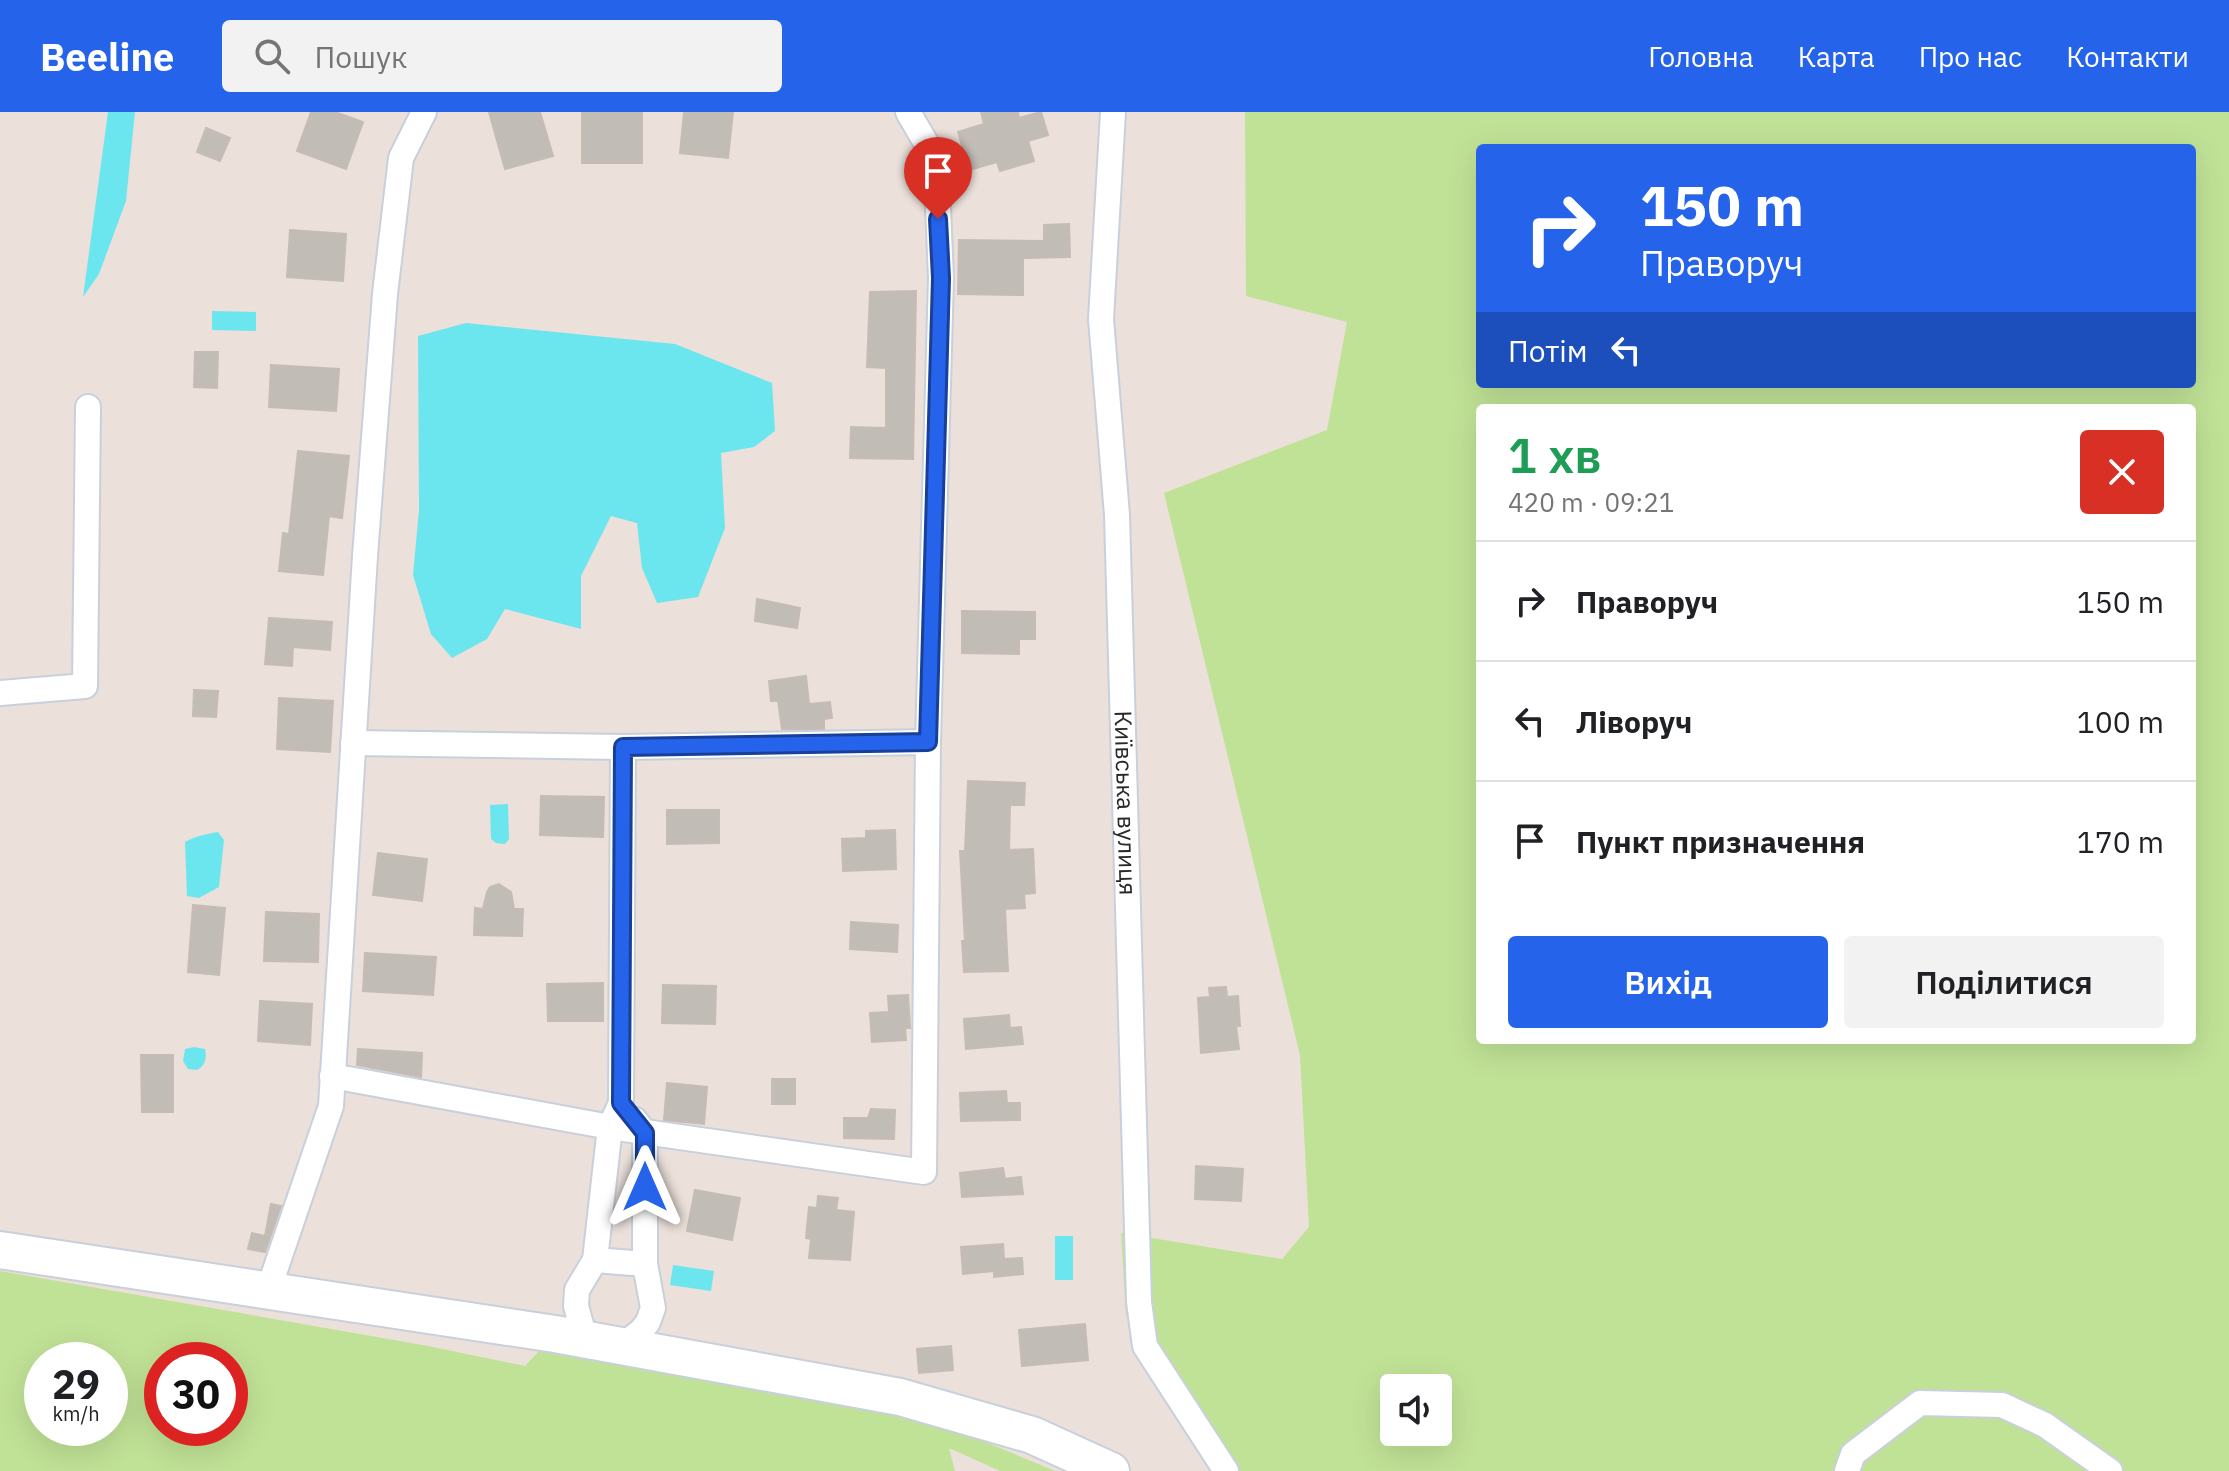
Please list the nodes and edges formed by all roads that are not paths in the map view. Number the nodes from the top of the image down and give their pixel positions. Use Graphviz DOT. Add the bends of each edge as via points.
graph roads {
  1 [pos="424,112"];
  2 [pos="908,112"];
  3 [pos="1113,112"];
  4 [pos="88,407"];
  5 [pos="0,693"];
  6 [pos="928,742"];
  7 [pos="353,743"];
  8 [pos="623,747"];
  9 [pos="332,1076"];
  10 [pos="621,1103"];
  11 [pos="610,1127"];
  12 [pos="645,1133"];
  13 [pos="0,1250"];
  14 [pos="595,1260"];
  15 [pos="645,1264"];
  16 [pos="268,1291"];
  17 [pos="606,1343"];
  18 [pos="1111,1471"];
  19 [pos="1226,1471"];
  20 [pos="1847,1471"];
  21 [pos="2110,1471"];
  1 -- 7 [label="street" via="401,158 385,294"];
  2 -- 6 [label="street" via="936,160 941,278"];
  3 -- 19 [label="street, Київська вулиця" via="1101,319 1117,515 1139,1302 1145,1346"];
  4 -- 5 [label="street" via="85,686"];
  6 -- 8 [label="street"];
  6 -- 12 [label="street" via="924,1172"];
  7 -- 8 [label="street"];
  7 -- 9 [label="street"];
  8 -- 10 [label="street"];
  9 -- 11 [label="street"];
  9 -- 16 [label="street" via="331,1106"];
  10 -- 11 [label="street"];
  10 -- 12 [label="street"];
  11 -- 12 [label="street"];
  11 -- 14 [label="street"];
  12 -- 15 [label="street"];
  13 -- 16 [label="main road"];
  14 -- 15 [label="street"];
  14 -- 17 [label="street" via="577,1290 576,1306 582,1328"];
  15 -- 17 [label="street" via="653,1308 648,1322 642,1330"];
  16 -- 17 [label="main road"];
  17 -- 18 [label="main road" via="900,1397 1032,1435"];
  20 -- 21 [label="street" via="1853,1454 1920,1403 2002,1405 2045,1425"];
}
